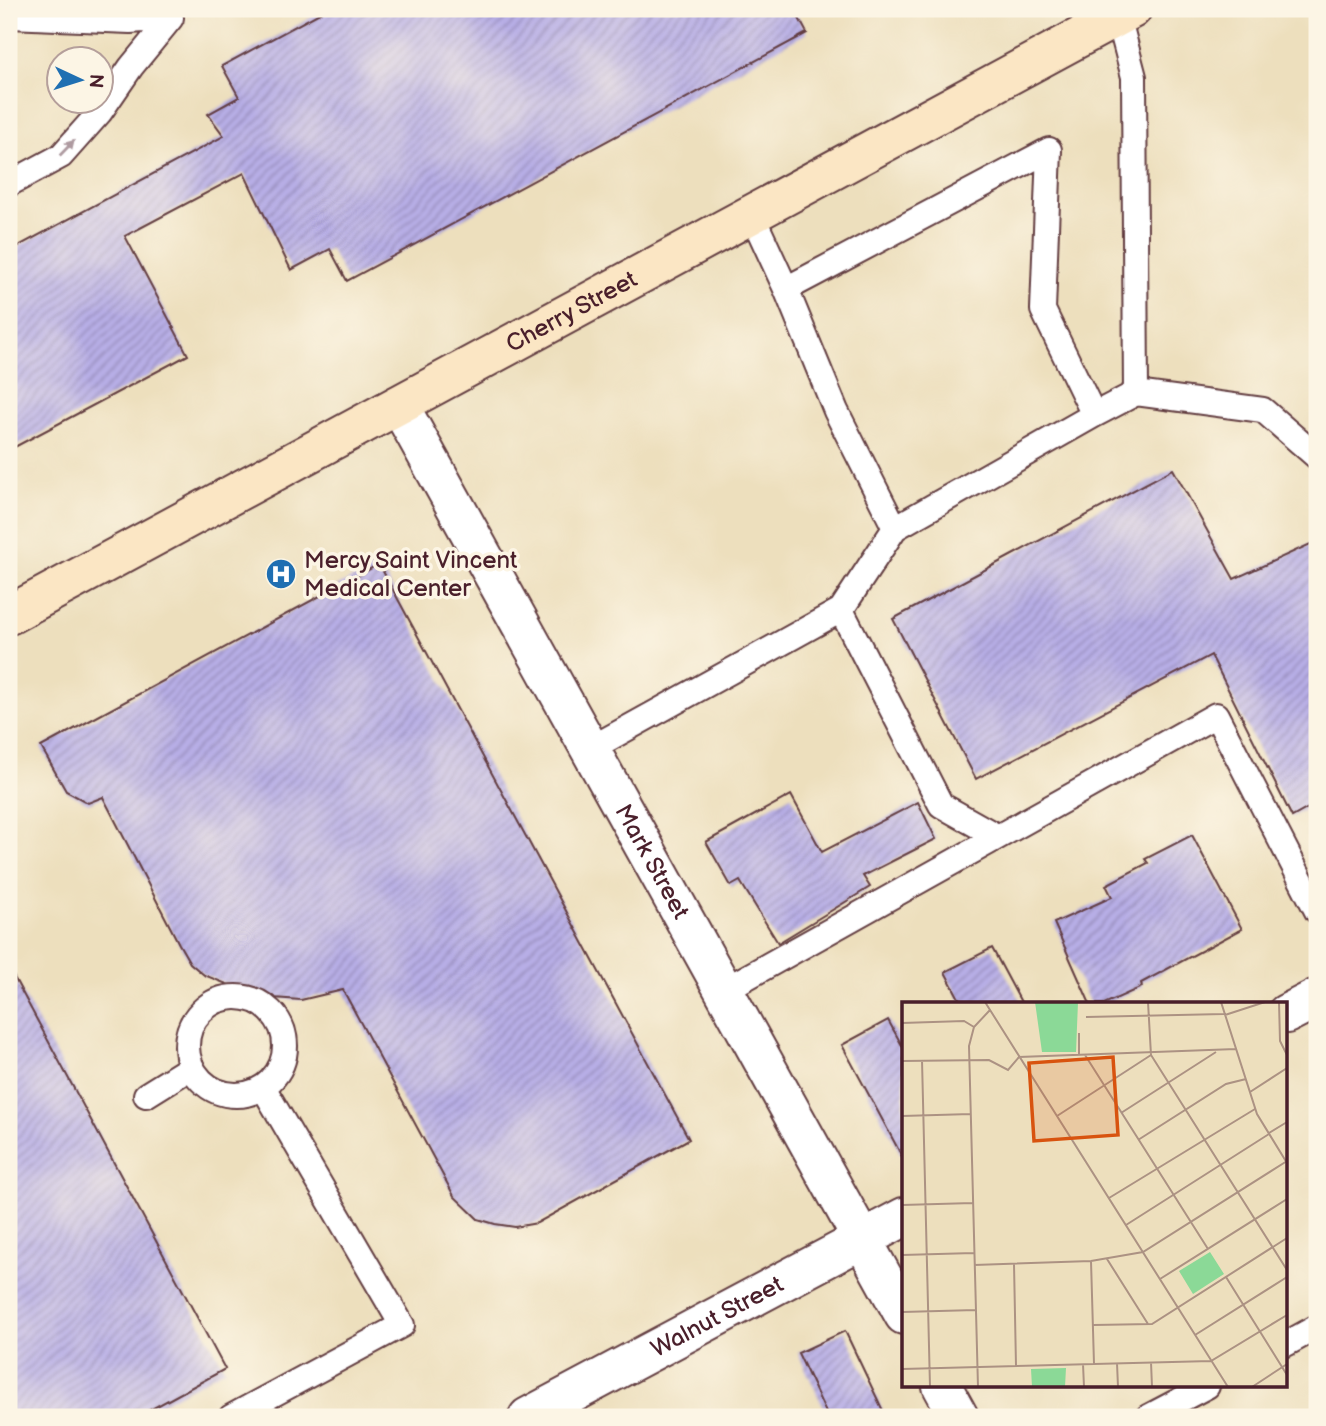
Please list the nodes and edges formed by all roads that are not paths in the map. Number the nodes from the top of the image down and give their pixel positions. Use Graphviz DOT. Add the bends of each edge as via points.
graph roads {
  1 [pos="1127,11"];
  2 [pos="176,14"];
  3 [pos="9,16"];
  4 [pos="9,184"];
  5 [pos="752,215"];
  6 [pos="786,289"];
  7 [pos="1136,393"];
  8 [pos="399,405"];
  9 [pos="1094,415"];
  10 [pos="1317,457"];
  11 [pos="895,528"];
  12 [pos="841,610"];
  13 [pos="9,615"];
  14 [pos="590,749"];
  15 [pos="998,837"];
  16 [pos="1317,911"];
  17 [pos="724,990"];
  18 [pos="1317,998"];
  19 [pos="1288,1013"];
  20 [pos="191,1067"];
  21 [pos="263,1087"];
  22 [pos="146,1096"];
  23 [pos="902,1218"];
  24 [pos="863,1238"];
  25 [pos="902,1311"];
  26 [pos="1317,1327"];
  27 [pos="1288,1343"];
  28 [pos="943,1388"];
  29 [pos="1203,1388"];
  30 [pos="231,1417"];
  31 [pos="528,1417"];
  32 [pos="959,1417"];
  33 [pos="1148,1417"];
  1 -- 5 [label="main road, Cherry Street"];
  1 -- 7 [label="lane" via="1134,78"];
  2 -- 3 [label="lane" via="130,21"];
  4 -- 2 [label="lane, one-way" via="61,156"];
  5 -- 6 [label="lane"];
  5 -- 8 [label="main road, Cherry Street"];
  6 -- 9 [label="lane" via="1049,150 1043,310"];
  6 -- 11 [label="lane" via="836,411"];
  7 -- 9 [label="lane"];
  7 -- 10 [label="lane" via="1263,410"];
  8 -- 13 [label="main road, Cherry Street"];
  8 -- 14 [label="street, Mark Street"];
  9 -- 11 [label="lane"];
  11 -- 12 [label="lane"];
  12 -- 14 [label="lane"];
  12 -- 15 [label="lane" via="941,804"];
  14 -- 17 [label="street, Mark Street"];
  15 -- 16 [label="lane" via="1216,715"];
  15 -- 17 [label="lane"];
  17 -- 24 [label="street, Mark Street"];
  18 -- 19 [label="street"];
  20 -- 21 [label="lane" via="213,1090 228,1095 244,1095"];
  20 -- 21 [label="lane" via="187,1036 204,1007 219,999 252,998 267,1006 284,1035 281,1067"];
  20 -- 22 [label="lane"];
  21 -- 30 [label="lane" via="402,1325"];
  23 -- 24 [label="street, Walnut Street"];
  24 -- 25 [label="street, Mark Street"];
  24 -- 31 [label="street, Walnut Street"];
  26 -- 27 [label="lane"];
  28 -- 32 [label="street"];
  29 -- 33 [label="lane"];
}
